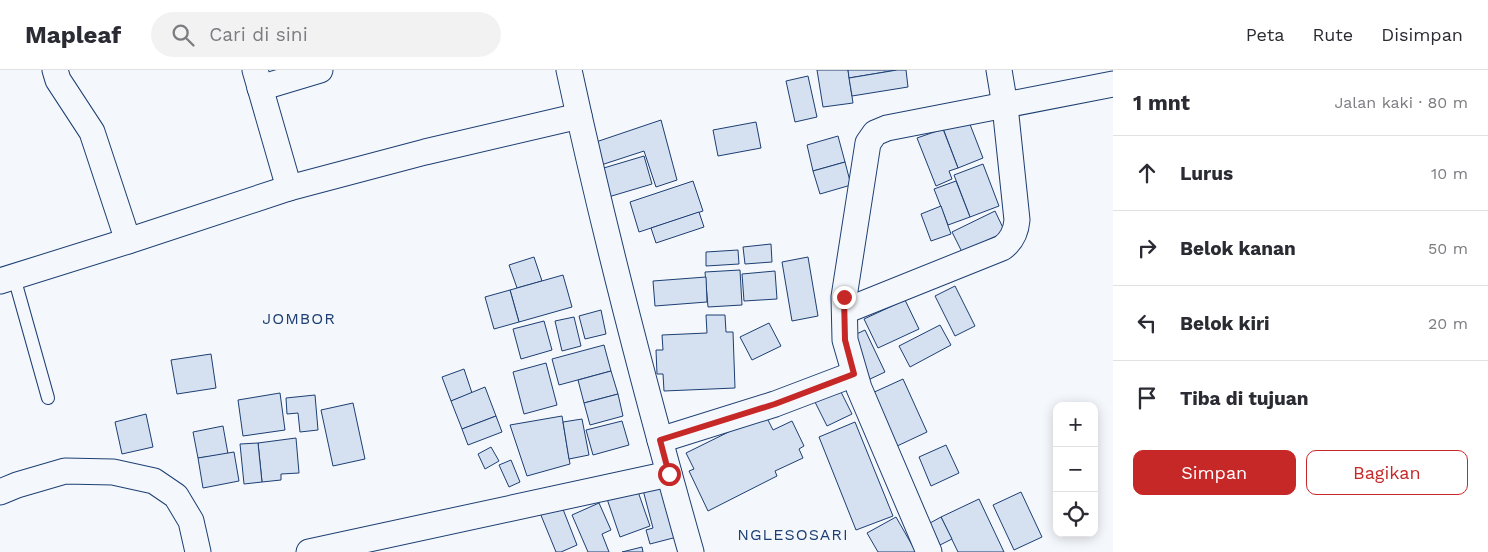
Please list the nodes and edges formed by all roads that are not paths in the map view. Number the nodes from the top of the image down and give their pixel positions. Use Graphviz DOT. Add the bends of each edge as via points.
graph roads {
  1 [pos="55,70"];
  2 [pos="320,70"];
  3 [pos="569,70"];
  4 [pos="999,70"];
  5 [pos="258,79"];
  6 [pos="1113,84"];
  7 [pos="1005,106"];
  8 [pos="579,116"];
  9 [pos="289,188"];
  10 [pos="128,241"];
  11 [pos="7,279"];
  12 [pos="844,311"];
  13 [pos="854,374"];
  14 [pos="48,398"];
  15 [pos="660,440"];
  16 [pos="669,474"];
  17 [pos="0,492"];
  18 [pos="198,552"];
  19 [pos="309,552"];
  20 [pos="691,552"];
  21 [pos="929,552"];
  1 -- 10 [label="street" via="58,80 92,132"];
  2 -- 5 [label="street"];
  3 -- 8 [label="street"];
  4 -- 7 [label="street"];
  5 -- 9 [label="street"];
  6 -- 7 [label="street"];
  7 -- 12 [label="street" via="887,128 871,138 855,222"];
  7 -- 12 [label="street" via="1017,220 1008,244"];
  8 -- 9 [label="street"];
  8 -- 15 [label="street"];
  9 -- 10 [label="street"];
  10 -- 11 [label="street"];
  11 -- 14 [label="lane"];
  12 -- 13 [label="street" via="845,340"];
  13 -- 15 [label="street" via="775,404"];
  13 -- 21 [label="street"];
  15 -- 16 [label="street"];
  16 -- 19 [label="street"];
  16 -- 20 [label="street"];
  17 -- 18 [label="street" via="65,471 113,472 154,481 176,496 191,522"];
}
